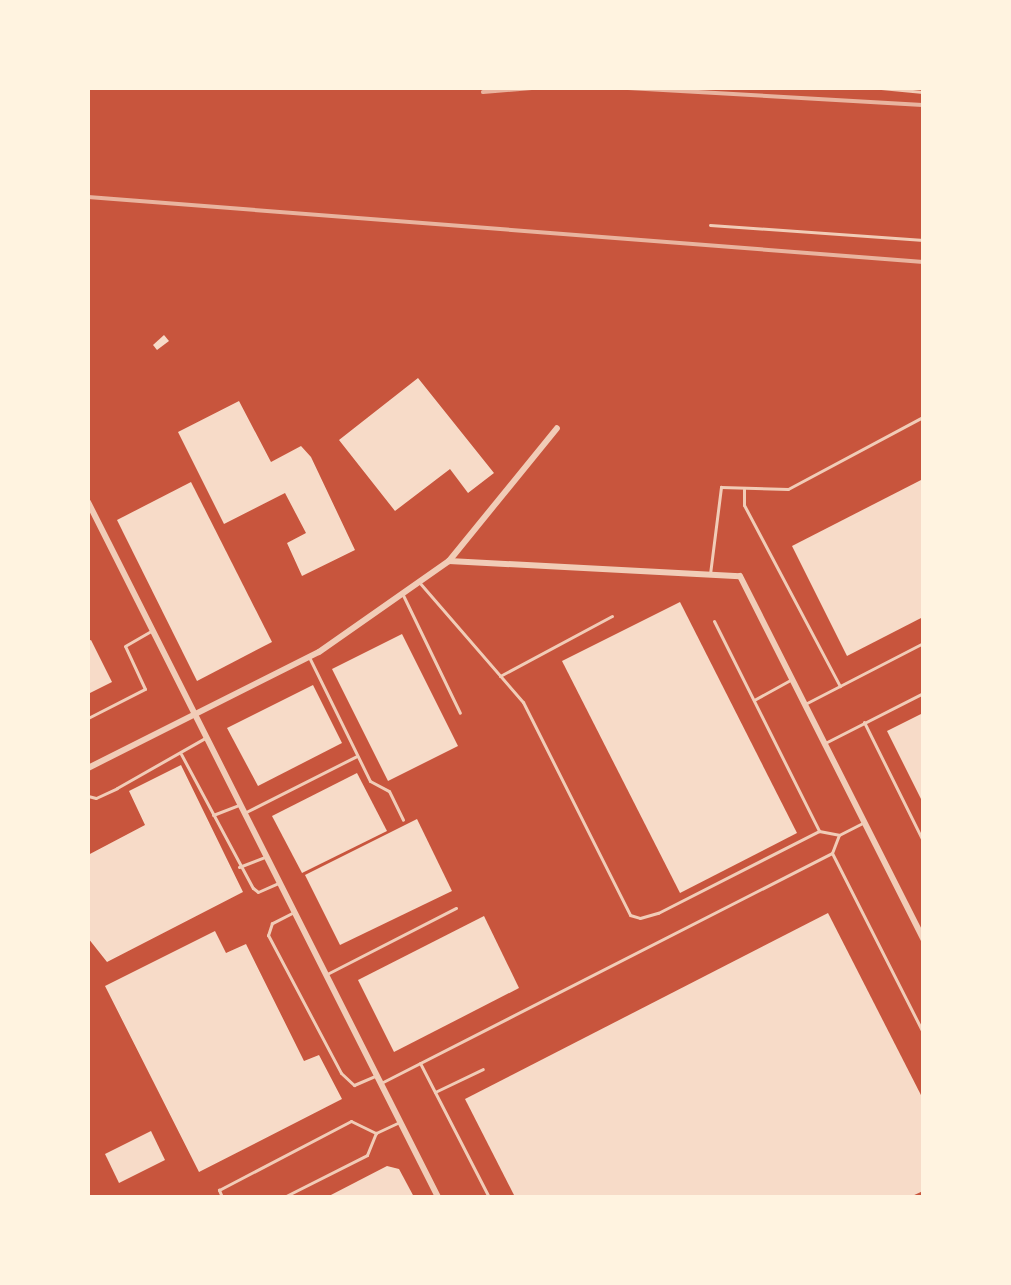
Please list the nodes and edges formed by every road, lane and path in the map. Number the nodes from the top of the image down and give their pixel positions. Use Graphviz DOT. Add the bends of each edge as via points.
graph roads {
  1 [pos="881,88"];
  2 [pos="923,92"];
  3 [pos="710,225"];
  4 [pos="923,240"];
  5 [pos="923,417"];
  6 [pos="557,428"];
  7 [pos="745,488"];
  8 [pos="88,502"];
  9 [pos="449,561"];
  10 [pos="710,575"];
  11 [pos="419,582"];
  12 [pos="402,593"];
  13 [pos="612,616"];
  14 [pos="714,621"];
  15 [pos="154,629"];
  16 [pos="923,643"];
  17 [pos="309,657"];
  18 [pos="500,676"];
  19 [pos="792,679"];
  20 [pos="840,686"];
  21 [pos="923,693"];
  22 [pos="754,700"];
  23 [pos="805,704"];
  24 [pos="197,712"];
  25 [pos="460,713"];
  26 [pos="88,718"];
  27 [pos="864,722"];
  28 [pos="208,736"];
  29 [pos="825,743"];
  30 [pos="181,754"];
  31 [pos="358,756"];
  32 [pos="88,768"];
  33 [pos="88,796"];
  34 [pos="242,804"];
  35 [pos="246,812"];
  36 [pos="213,815"];
  37 [pos="403,820"];
  38 [pos="864,823"];
  39 [pos="819,831"];
  40 [pos="839,835"];
  41 [pos="923,841"];
  42 [pos="832,853"];
  43 [pos="268,856"];
  44 [pos="239,867"];
  45 [pos="281,882"];
  46 [pos="456,908"];
  47 [pos="295,911"];
  48 [pos="923,939"];
  49 [pos="327,974"];
  50 [pos="923,1032"];
  51 [pos="420,1063"];
  52 [pos="483,1069"];
  53 [pos="377,1075"];
  54 [pos="381,1083"];
  55 [pos="435,1092"];
  56 [pos="400,1122"];
  57 [pos="376,1133"];
  58 [pos="222,1197"];
  59 [pos="284,1197"];
  60 [pos="438,1197"];
  61 [pos="489,1197"];
  1 -- 2 [label="lane"];
  3 -- 4 [label="lane"];
  5 -- 7 [label="lane" via="788,489"];
  6 -- 9 [label="street"];
  7 -- 10 [label="lane" via="721,487"];
  7 -- 20 [label="lane" via="744,505"];
  8 -- 15 [label="street"];
  9 -- 10 [label="street"];
  9 -- 11 [label="street"];
  10 -- 19 [label="street" via="740,576"];
  11 -- 12 [label="street"];
  11 -- 18 [label="lane"];
  12 -- 17 [label="street"];
  12 -- 25 [label="lane"];
  13 -- 18 [label="lane"];
  14 -- 22 [label="lane"];
  15 -- 24 [label="street"];
  15 -- 26 [label="lane" via="125,646 145,689"];
  16 -- 20 [label="lane"];
  17 -- 24 [label="street"];
  17 -- 31 [label="lane"];
  18 -- 39 [label="lane" via="523,702 630,915 658,913"];
  19 -- 22 [label="lane"];
  19 -- 23 [label="street"];
  20 -- 23 [label="lane"];
  21 -- 27 [label="lane"];
  22 -- 39 [label="lane"];
  23 -- 29 [label="street"];
  24 -- 28 [label="street"];
  24 -- 32 [label="street"];
  27 -- 29 [label="lane"];
  27 -- 41 [label="lane"];
  28 -- 30 [label="lane"];
  28 -- 34 [label="street"];
  29 -- 38 [label="street"];
  30 -- 33 [label="lane" via="96,798"];
  30 -- 36 [label="lane"];
  31 -- 35 [label="lane"];
  31 -- 37 [label="lane" via="370,781 389,791"];
  34 -- 35 [label="street"];
  34 -- 36 [label="lane"];
  35 -- 43 [label="street"];
  36 -- 44 [label="lane"];
  38 -- 40 [label="lane"];
  38 -- 48 [label="street"];
  39 -- 40 [label="lane"];
  40 -- 42 [label="lane"];
  42 -- 50 [label="lane"];
  42 -- 51 [label="lane"];
  43 -- 44 [label="lane"];
  43 -- 45 [label="street"];
  44 -- 45 [label="lane" via="258,892"];
  45 -- 47 [label="street"];
  46 -- 49 [label="lane"];
  47 -- 49 [label="street"];
  47 -- 53 [label="lane" via="272,923 268,935 341,1073 354,1085"];
  49 -- 53 [label="street"];
  51 -- 54 [label="lane"];
  51 -- 55 [label="lane"];
  52 -- 55 [label="lane"];
  53 -- 54 [label="street"];
  54 -- 56 [label="street"];
  55 -- 61 [label="lane"];
  56 -- 57 [label="lane"];
  56 -- 60 [label="street"];
  57 -- 58 [label="lane" via="351,1121 219,1190"];
  57 -- 59 [label="lane" via="367,1155"];
}
